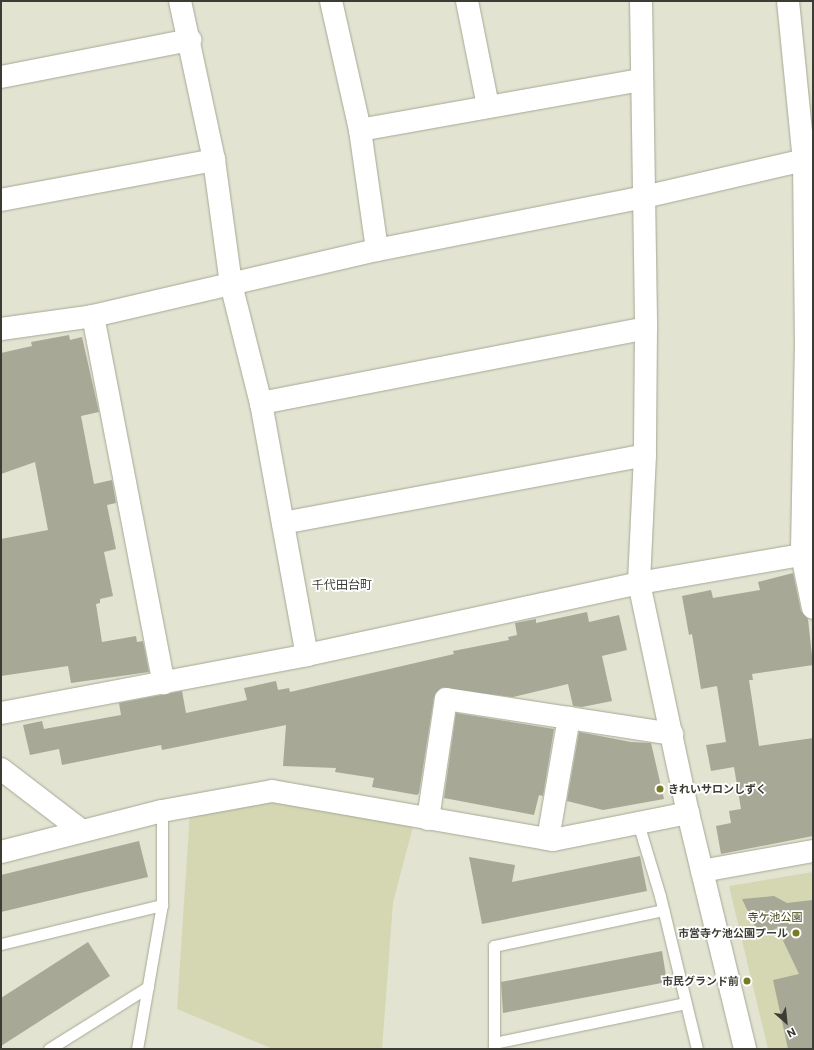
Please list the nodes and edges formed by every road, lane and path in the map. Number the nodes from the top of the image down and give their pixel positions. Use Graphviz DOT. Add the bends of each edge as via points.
graph roads {
  1 [pos="180,1"];
  2 [pos="331,1"];
  3 [pos="467,1"];
  4 [pos="642,1"];
  5 [pos="788,1"];
  6 [pos="190,40"];
  7 [pos="1,77"];
  8 [pos="642,80"];
  9 [pos="488,106"];
  10 [pos="360,130"];
  11 [pos="809,159"];
  12 [pos="214,160"];
  13 [pos="644,197"];
  14 [pos="1,200"];
  15 [pos="377,250"];
  16 [pos="230,284"];
  17 [pos="93,316"];
  18 [pos="646,328"];
  19 [pos="1,329"];
  20 [pos="810,340"];
  21 [pos="261,403"];
  22 [pos="645,455"];
  23 [pos="283,523"];
  24 [pos="808,554"];
  25 [pos="639,583"];
  26 [pos="813,608"];
  27 [pos="307,654"];
  28 [pos="164,683"];
  29 [pos="1,714"];
  30 [pos="569,718"];
  31 [pos="672,734"];
  32 [pos="1,769"];
  33 [pos="162,811"];
  34 [pos="688,813"];
  35 [pos="428,819"];
  36 [pos="638,823"];
  37 [pos="82,831"];
  38 [pos="548,839"];
  39 [pos="813,851"];
  40 [pos="1,852"];
  41 [pos="702,871"];
  42 [pos="162,905"];
  43 [pos="663,910"];
  44 [pos="1,944"];
  45 [pos="148,987"];
  46 [pos="685,1003"];
  47 [pos="494,1046"];
  48 [pos="49,1049"];
  49 [pos="137,1049"];
  50 [pos="698,1049"];
  51 [pos="745,1049"];
  1 -- 6 [label="street"];
  2 -- 10 [label="street"];
  3 -- 9 [label="street"];
  4 -- 8 [label="street"];
  5 -- 11 [label="street"];
  6 -- 7 [label="street"];
  6 -- 12 [label="street"];
  8 -- 9 [label="street"];
  8 -- 13 [label="street"];
  9 -- 10 [label="street"];
  10 -- 15 [label="street"];
  11 -- 13 [label="street"];
  11 -- 20 [label="street"];
  12 -- 14 [label="street"];
  12 -- 16 [label="street"];
  13 -- 15 [label="street"];
  13 -- 18 [label="street"];
  15 -- 16 [label="street"];
  16 -- 17 [label="street"];
  16 -- 21 [label="street"];
  17 -- 19 [label="street"];
  17 -- 28 [label="street"];
  18 -- 21 [label="street"];
  18 -- 22 [label="street"];
  20 -- 24 [label="street"];
  21 -- 23 [label="street"];
  22 -- 23 [label="street"];
  22 -- 25 [label="street"];
  23 -- 27 [label="street"];
  24 -- 25 [label="street"];
  24 -- 26 [label="street"];
  25 -- 27 [label="street"];
  25 -- 31 [label="street"];
  27 -- 28 [label="street"];
  28 -- 29 [label="street"];
  30 -- 31 [label="street"];
  30 -- 35 [label="street" via="446,699"];
  30 -- 38 [label="street"];
  31 -- 34 [label="street"];
  32 -- 37 [label="street"];
  33 -- 35 [label="street" via="272,791"];
  33 -- 37 [label="street"];
  33 -- 42 [label="lane"];
  34 -- 36 [label="street"];
  34 -- 41 [label="street"];
  35 -- 38 [label="street"];
  36 -- 38 [label="street"];
  36 -- 43 [label="lane"];
  37 -- 40 [label="street"];
  39 -- 41 [label="street"];
  41 -- 51 [label="street"];
  42 -- 44 [label="lane"];
  42 -- 45 [label="lane"];
  43 -- 46 [label="lane"];
  43 -- 47 [label="lane" via="494,946"];
  45 -- 48 [label="lane"];
  45 -- 49 [label="lane"];
  46 -- 47 [label="lane"];
  46 -- 50 [label="lane"];
}
